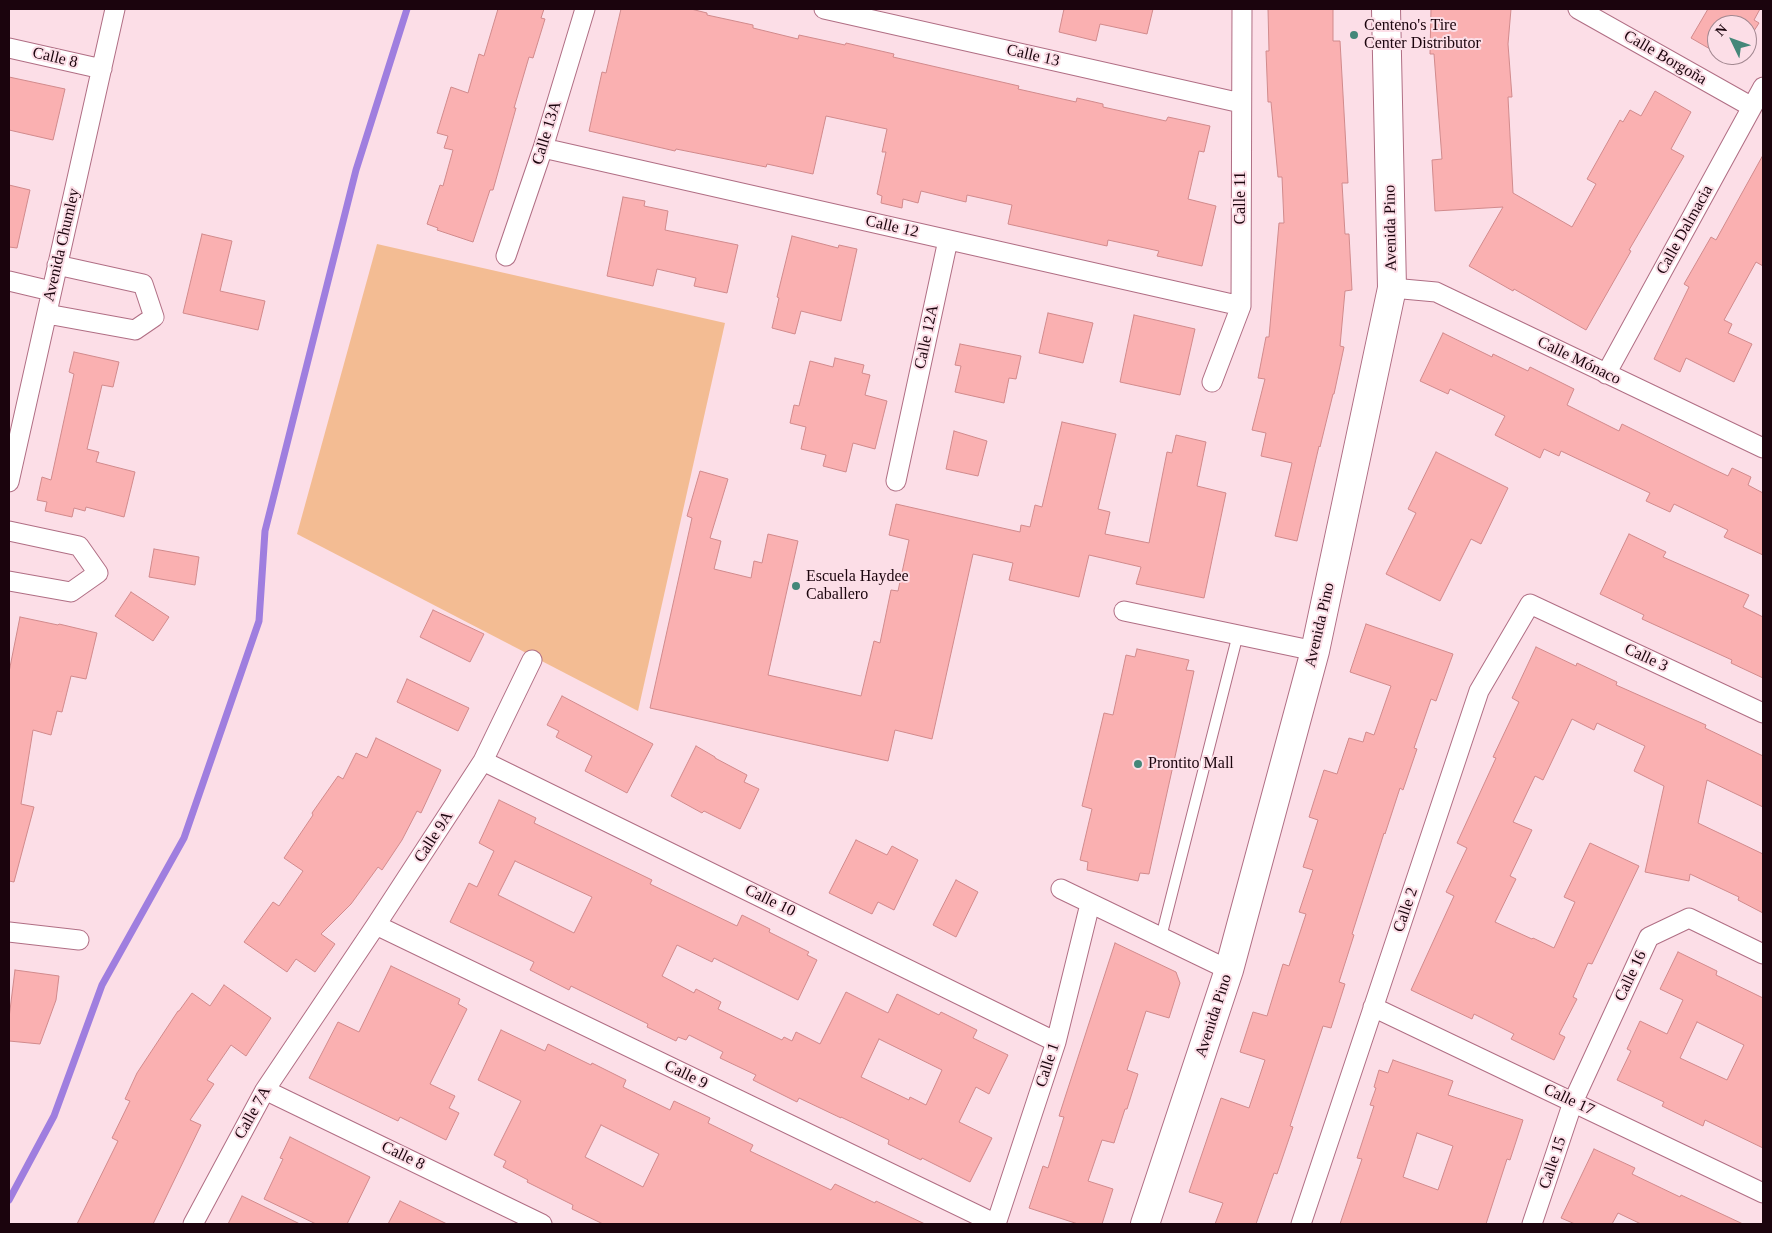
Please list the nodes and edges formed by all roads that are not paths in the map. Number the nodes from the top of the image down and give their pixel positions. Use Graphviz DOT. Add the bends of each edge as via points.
graph roads {
  1 [pos="115,9"];
  2 [pos="585,9"];
  3 [pos="824,9"];
  4 [pos="1242,9"];
  5 [pos="1386,9"];
  6 [pos="1578,9"];
  7 [pos="9,48"];
  8 [pos="102,69"];
  9 [pos="1763,87"];
  10 [pos="1241,102"];
  11 [pos="1752,107"];
  12 [pos="544,148"];
  13 [pos="948,240"];
  14 [pos="506,256"];
  15 [pos="57,265"];
  16 [pos="9,281"];
  17 [pos="1392,288"];
  18 [pos="51,291"];
  19 [pos="1241,306"];
  20 [pos="47,314"];
  21 [pos="1606,374"];
  22 [pos="1212,382"];
  23 [pos="1763,448"];
  24 [pos="9,482"];
  25 [pos="896,482"];
  26 [pos="9,531"];
  27 [pos="9,581"];
  28 [pos="1530,604"];
  29 [pos="1124,611"];
  30 [pos="1238,634"];
  31 [pos="1315,651"];
  32 [pos="532,660"];
  33 [pos="1763,713"];
  34 [pos="484,761"];
  35 [pos="1061,889"];
  36 [pos="1090,904"];
  37 [pos="376,925"];
  38 [pos="9,932"];
  39 [pos="1161,937"];
  40 [pos="79,940"];
  41 [pos="1763,954"];
  42 [pos="1229,970"];
  43 [pos="320,1006"];
  44 [pos="1373,1008"];
  45 [pos="1056,1042"];
  46 [pos="265,1090"];
  47 [pos="1573,1102"];
  48 [pos="1763,1193"];
  49 [pos="193,1224"];
  50 [pos="542,1224"];
  51 [pos="996,1224"];
  52 [pos="1144,1224"];
  53 [pos="1301,1224"];
  54 [pos="1532,1224"];
  1 -- 8 [label="street, Avenida Chumley"];
  2 -- 12 [label="street, Calle 13A"];
  3 -- 10 [label="street, Calle 13"];
  4 -- 10 [label="street, Calle 11"];
  5 -- 17 [label="main road, Avenida Pino"];
  6 -- 11 [label="street, Calle Borgoña"];
  7 -- 8 [label="street, Calle 8"];
  8 -- 15 [label="street, Avenida Chumley"];
  9 -- 11 [label="street, Calle Dalmacia"];
  10 -- 19 [label="street, Calle 11"];
  11 -- 21 [label="street, Calle Dalmacia"];
  12 -- 13 [label="street, Calle 12"];
  12 -- 14 [label="street, Calle 13A"];
  13 -- 19 [label="street, Calle 12"];
  13 -- 25 [label="street, Calle 12A"];
  15 -- 18 [label="street, Avenida Chumley"];
  15 -- 20 [label="street" via="143,284 154,317 135,330"];
  16 -- 18 [label="street"];
  17 -- 21 [label="street, Calle Mónaco" via="1436,292"];
  17 -- 31 [label="main road, Avenida Pino"];
  18 -- 20 [label="street, Avenida Chumley"];
  19 -- 22 [label="street, Calle 11"];
  20 -- 24 [label="street, Avenida Chumley"];
  21 -- 23 [label="street, Calle Mónaco"];
  26 -- 27 [label="street" via="79,546 98,573 71,592"];
  28 -- 33 [label="street, Calle 3"];
  28 -- 44 [label="street, Calle 2" via="1479,691"];
  29 -- 30 [label="street"];
  30 -- 31 [label="street"];
  30 -- 39 [label="lane"];
  31 -- 42 [label="main road, Avenida Pino"];
  32 -- 34 [label="street, Calle 9A"];
  34 -- 37 [label="street, Calle 9A"];
  34 -- 45 [label="street, Calle 10"];
  35 -- 36 [label="street"];
  36 -- 39 [label="street"];
  36 -- 45 [label="street, Calle 1"];
  37 -- 43 [label="street, Calle 9A"];
  37 -- 51 [label="street, Calle 9"];
  38 -- 40 [label="street"];
  39 -- 42 [label="street"];
  41 -- 47 [label="street, Calle 16" via="1689,918 1649,937"];
  42 -- 52 [label="main road, Avenida Pino"];
  43 -- 46 [label="street, Calle 7A"];
  44 -- 47 [label="street, Calle 17"];
  44 -- 53 [label="street, Calle 2"];
  45 -- 51 [label="street, Calle 1"];
  46 -- 49 [label="street, Calle 7A"];
  46 -- 50 [label="street, Calle 8"];
  47 -- 48 [label="street, Calle 17"];
  47 -- 54 [label="street, Calle 15"];
}
